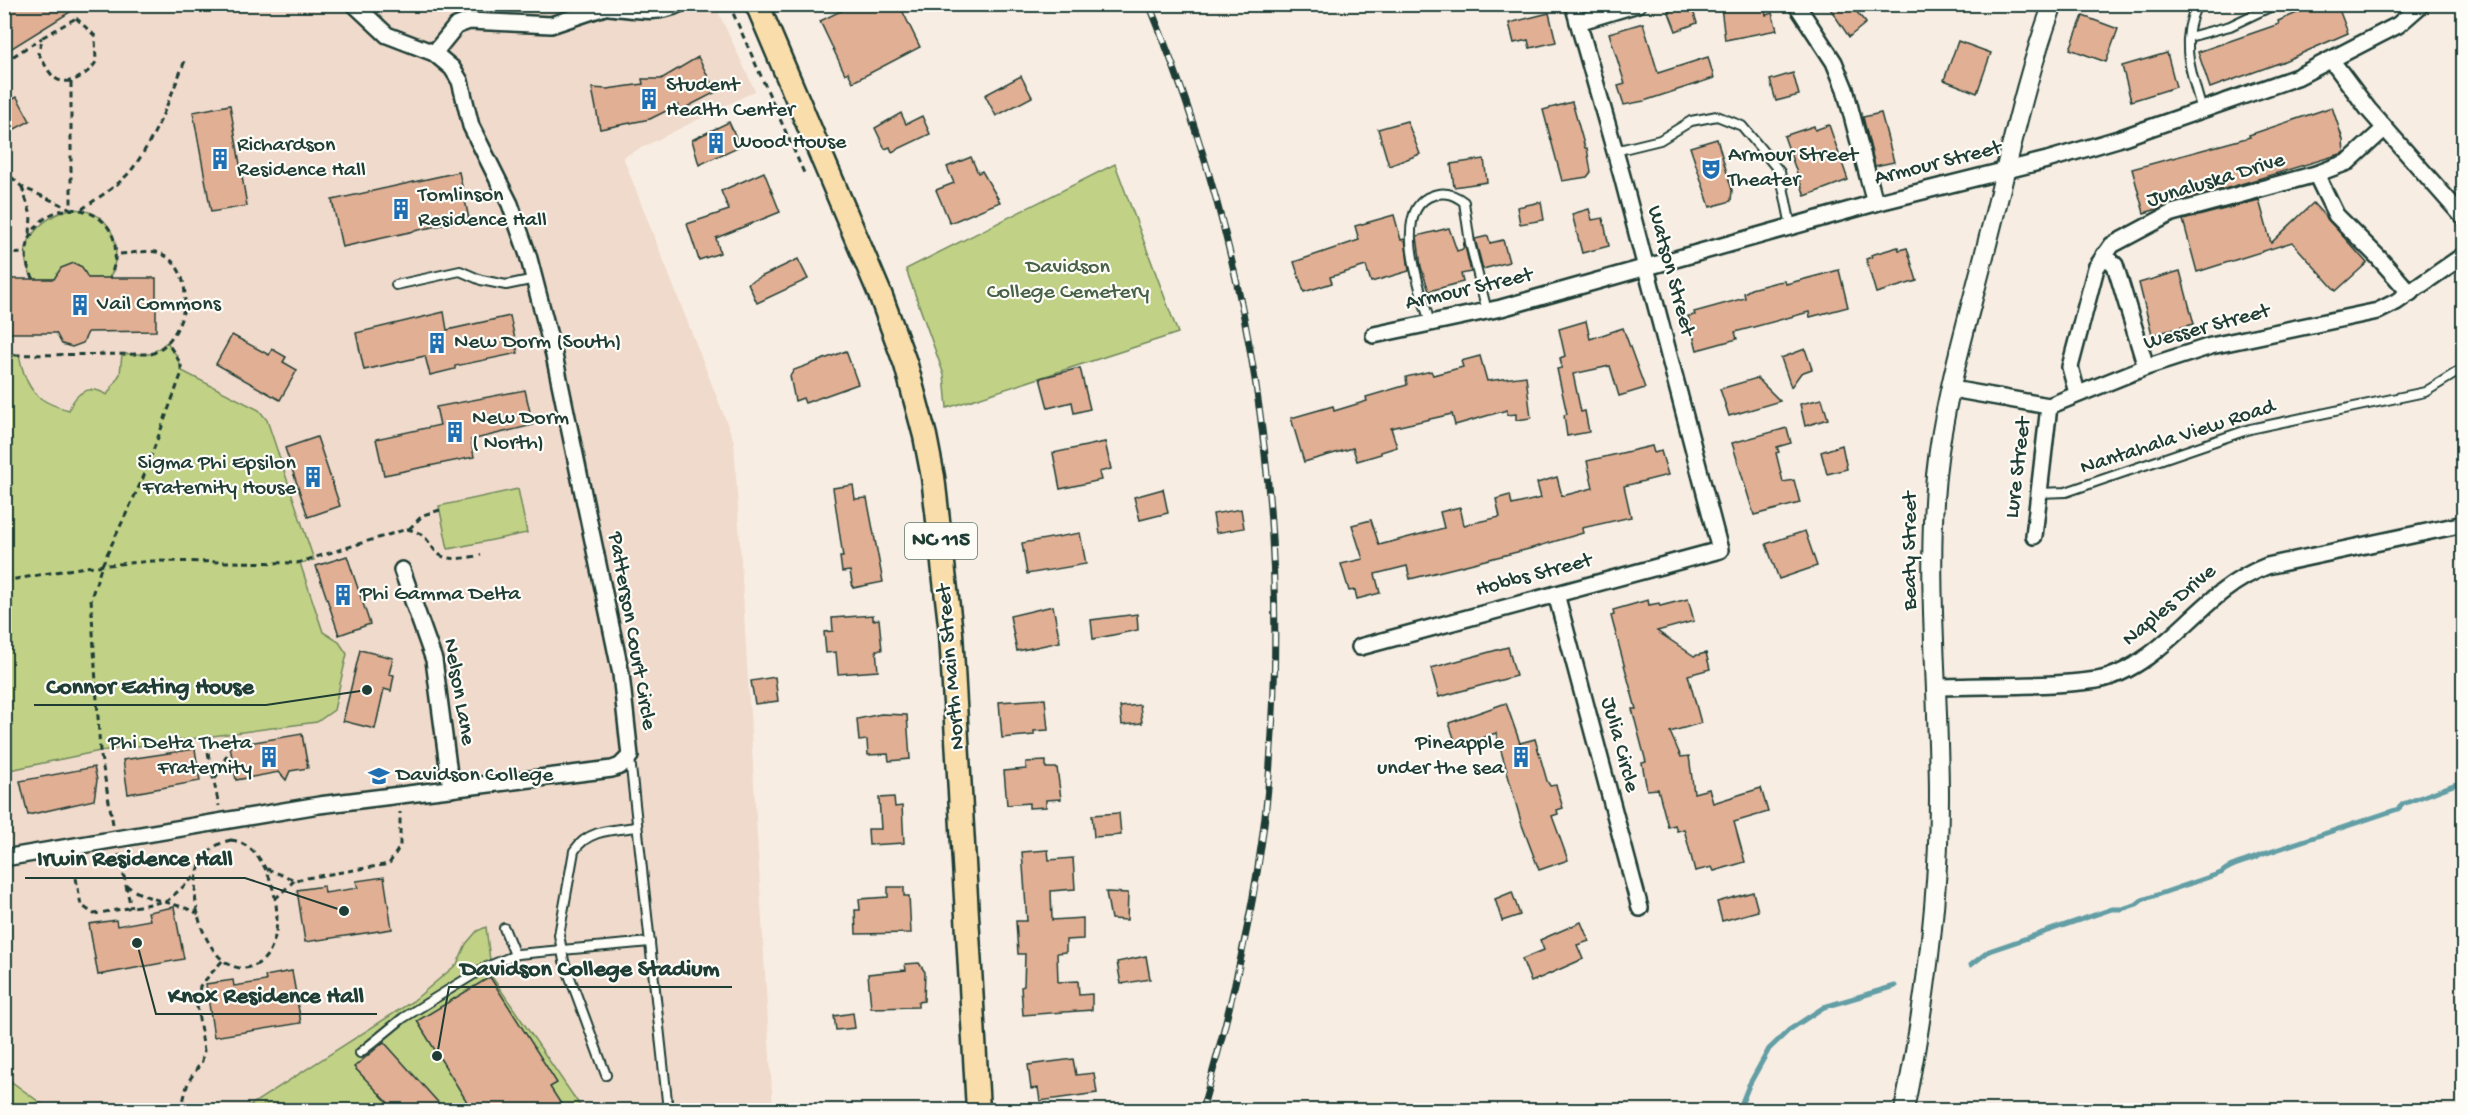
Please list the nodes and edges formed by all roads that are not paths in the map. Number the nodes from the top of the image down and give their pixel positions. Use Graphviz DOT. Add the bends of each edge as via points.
graph roads {
  1 [pos="354,4"];
  2 [pos="679,4"];
  3 [pos="756,4"];
  4 [pos="1573,4"];
  5 [pos="1638,4"];
  6 [pos="1796,4"];
  7 [pos="2054,4"];
  8 [pos="2198,4"];
  9 [pos="2276,4"];
  10 [pos="2422,4"];
  11 [pos="611,6"];
  12 [pos="1578,22"];
  13 [pos="2188,37"];
  14 [pos="434,53"];
  15 [pos="2332,61"];
  16 [pos="2203,111"];
  17 [pos="2384,129"];
  18 [pos="1614,151"];
  19 [pos="2006,170"];
  20 [pos="2316,174"];
  21 [pos="1875,203"];
  22 [pos="2463,218"];
  23 [pos="1791,226"];
  24 [pos="2104,255"];
  25 [pos="2463,255"];
  26 [pos="1646,267"];
  27 [pos="535,279"];
  28 [pos="396,285"];
  29 [pos="2410,293"];
  30 [pos="1487,311"];
  31 [pos="1430,323"];
  32 [pos="1374,335"];
  33 [pos="2146,367"];
  34 [pos="2463,368"];
  35 [pos="1952,389"];
  36 [pos="2077,393"];
  37 [pos="2049,406"];
  38 [pos="2038,493"];
  39 [pos="2463,524"];
  40 [pos="2034,536"];
  41 [pos="1720,550"];
  42 [pos="402,570"];
  43 [pos="1556,594"];
  44 [pos="1360,647"];
  45 [pos="1937,687"];
  46 [pos="630,756"];
  47 [pos="451,789"];
  48 [pos="637,827"];
  49 [pos="4,858"];
  50 [pos="1640,908"];
  51 [pos="504,928"];
  52 [pos="650,942"];
  53 [pos="562,950"];
  54 [pos="515,955"];
  55 [pos="360,1053"];
  56 [pos="606,1076"];
  57 [pos="668,1110"];
  58 [pos="978,1110"];
  59 [pos="1904,1110"];
  1 -- 14 [label="street" via="387,35"];
  2 -- 11 [label="street" via="654,10"];
  3 -- 58 [label="main road, North Main Street / NC 115" via="880,294 906,365 927,447 951,633"];
  4 -- 12 [label="street, Watson Street"];
  5 -- 12 [label="street"];
  6 -- 21 [label="street" via="1834,62 1845,89"];
  7 -- 19 [label="street, Beaty Street" via="2028,82"];
  8 -- 13 [label="lane"];
  9 -- 13 [label="lane" via="2230,26"];
  10 -- 15 [label="street, Armour Street" via="2398,25"];
  11 -- 14 [label="street" via="551,25 469,21 456,26"];
  12 -- 18 [label="street, Watson Street"];
  13 -- 16 [label="lane" via="2186,52"];
  14 -- 27 [label="street, Patterson Court Circle" via="460,81 471,126 510,204"];
  15 -- 16 [label="street, Armour Street"];
  15 -- 17 [label="street"];
  16 -- 19 [label="street, Armour Street"];
  17 -- 20 [label="street, Junaluska Drive" via="2348,162"];
  17 -- 22 [label="street"];
  18 -- 23 [label="lane" via="1660,140 1691,121 1717,116 1742,126 1780,172"];
  18 -- 26 [label="street, Watson Street"];
  19 -- 21 [label="street, Armour Street"];
  19 -- 35 [label="street, Beaty Street"];
  20 -- 24 [label="street, Junaluska Drive" via="2172,213 2121,239"];
  20 -- 29 [label="street" via="2336,215"];
  21 -- 23 [label="street, Armour Street"];
  23 -- 26 [label="street, Armour Street"];
  24 -- 33 [label="street" via="2115,265"];
  24 -- 36 [label="street" via="2096,268 2070,367"];
  25 -- 29 [label="street, Wesser Street"];
  26 -- 30 [label="street, Armour Street"];
  26 -- 41 [label="street, Watson Street"];
  27 -- 28 [label="lane" via="506,285 460,271"];
  27 -- 46 [label="street, Patterson Court Circle" via="621,674"];
  29 -- 33 [label="street, Wesser Street" via="2378,310 2211,346"];
  30 -- 31 [label="street, Armour Street"];
  30 -- 31 [label="lane" via="1464,202 1455,195 1440,193 1428,196 1417,208 1410,247"];
  31 -- 32 [label="street, Armour Street"];
  33 -- 36 [label="street, Wesser Street"];
  34 -- 38 [label="lane, Nantahala View Road" via="2425,392 2250,429 2066,492"];
  35 -- 37 [label="street"];
  35 -- 45 [label="street, Beaty Street" via="1936,477"];
  36 -- 37 [label="street, Wesser Street"];
  37 -- 38 [label="street, Lure Street"];
  38 -- 40 [label="street, Lure Street"];
  39 -- 45 [label="street, Naples Drive" via="2267,566 2244,575 2224,588 2148,657 2099,680"];
  41 -- 43 [label="street, Hobbs Street"];
  42 -- 47 [label="street, Nelson Lane" via="434,660"];
  43 -- 44 [label="street, Hobbs Street"];
  43 -- 50 [label="street, Julia Circle"];
  45 -- 59 [label="street, Beaty Street" via="1939,795 1934,918 1921,1026"];
  46 -- 47 [label="street, Patterson Court Circle" via="612,769"];
  46 -- 48 [label="lane"];
  47 -- 49 [label="street, Patterson Court Circle" via="319,805"];
  48 -- 52 [label="lane"];
  48 -- 53 [label="lane" via="591,835 574,851 559,926"];
  51 -- 54 [label="lane"];
  52 -- 53 [label="lane"];
  52 -- 57 [label="lane"];
  53 -- 54 [label="lane"];
  53 -- 56 [label="lane"];
  54 -- 55 [label="lane" via="484,968 403,1018"];
}
